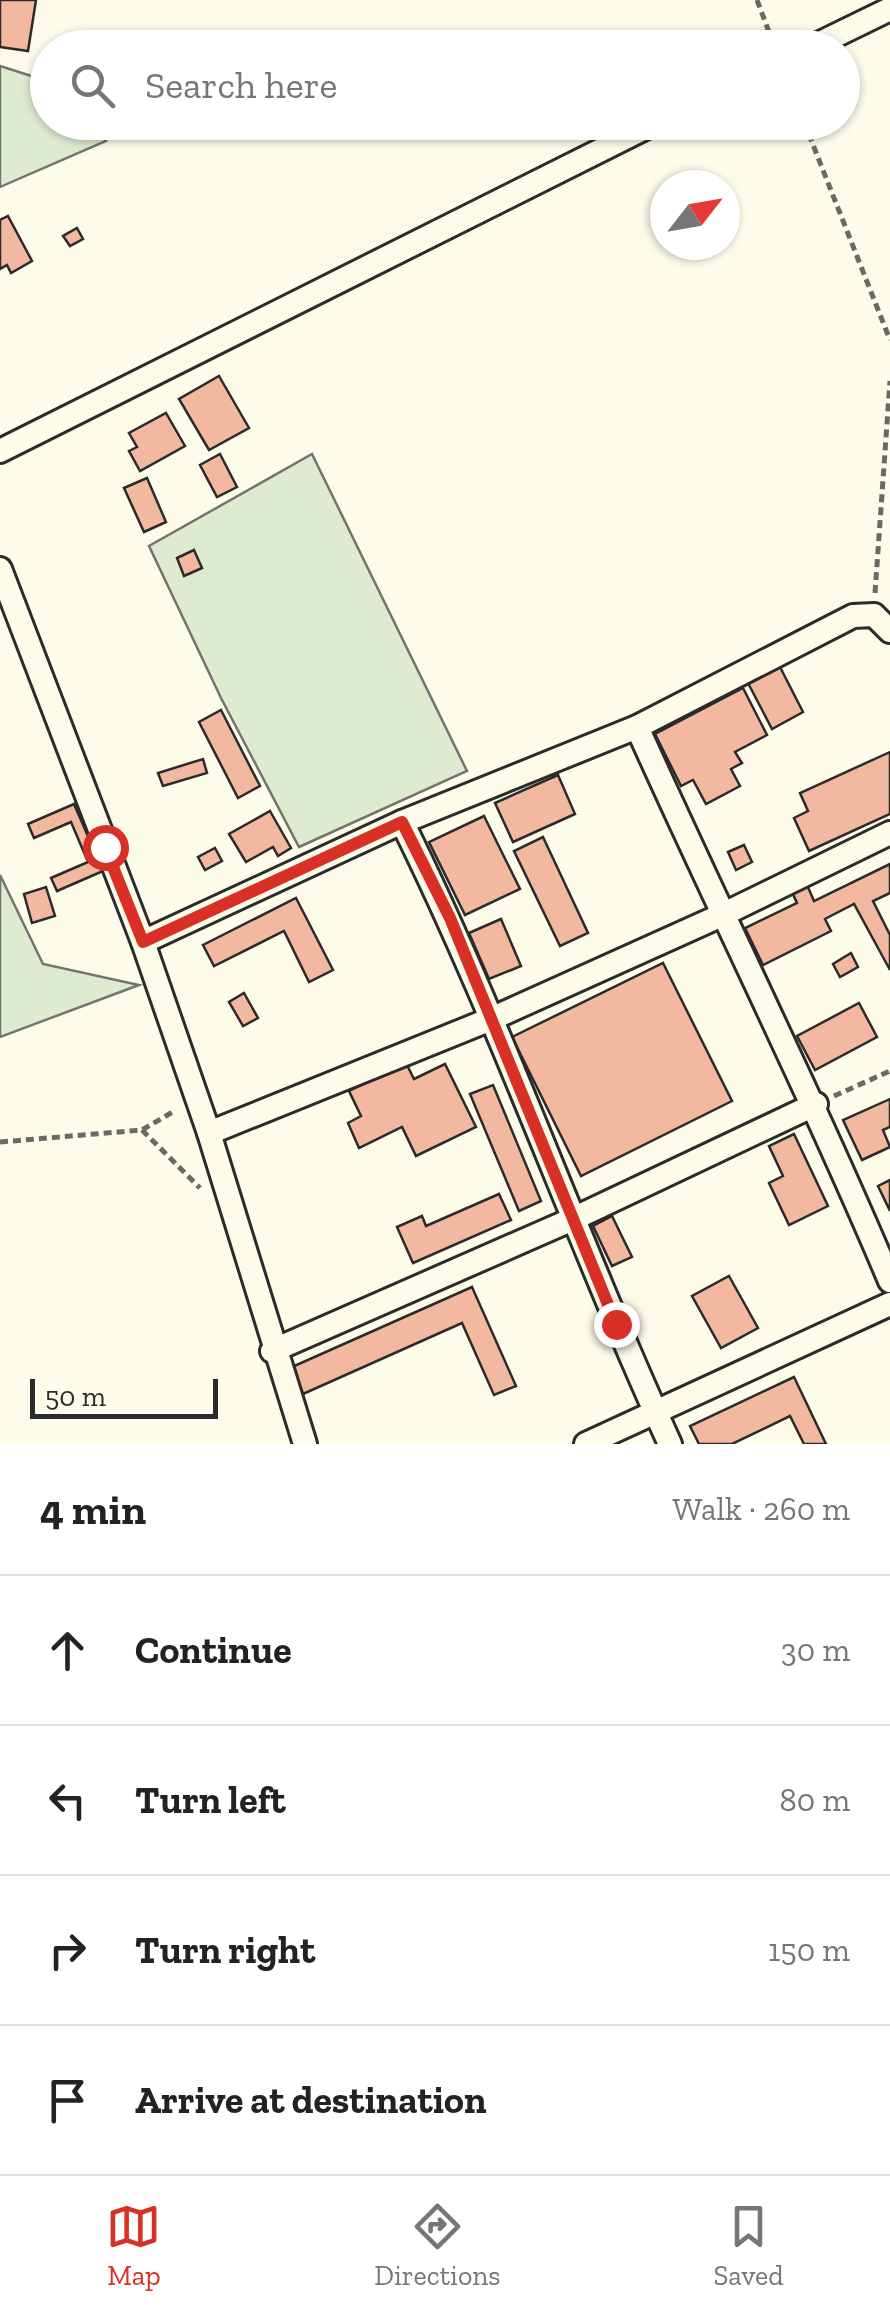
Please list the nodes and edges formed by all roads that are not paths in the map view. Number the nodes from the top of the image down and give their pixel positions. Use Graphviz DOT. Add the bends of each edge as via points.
graph roads {
  1 [pos="890,9"];
  2 [pos="847,30"];
  3 [pos="620,140"];
  4 [pos="0,452"];
  5 [pos="0,569"];
  6 [pos="882,623"];
  7 [pos="636,727"];
  8 [pos="402,822"];
  9 [pos="890,833"];
  10 [pos="722,916"];
  11 [pos="143,942"];
  12 [pos="491,1019"];
  13 [pos="816,1104"];
  14 [pos="209,1133"];
  15 [pos="573,1220"];
  16 [pos="890,1281"];
  17 [pos="890,1304"];
  18 [pos="272,1351"];
  19 [pos="656,1413"];
  20 [pos="304,1444"];
  21 [pos="586,1444"];
  22 [pos="670,1444"];
  1 -- 2 [label="street"];
  3 -- 4 [label="street"];
  5 -- 11 [label="street"];
  6 -- 7 [label="street" via="853,616"];
  7 -- 8 [label="street"];
  7 -- 10 [label="street"];
  8 -- 11 [label="street"];
  8 -- 12 [label="street"];
  9 -- 10 [label="street"];
  10 -- 12 [label="street"];
  10 -- 13 [label="street"];
  11 -- 14 [label="street"];
  12 -- 14 [label="street"];
  12 -- 15 [label="street"];
  13 -- 15 [label="street"];
  13 -- 16 [label="street"];
  14 -- 18 [label="street"];
  15 -- 18 [label="street"];
  15 -- 19 [label="street"];
  17 -- 19 [label="street"];
  18 -- 20 [label="street"];
  19 -- 21 [label="street"];
  19 -- 22 [label="street"];
}
